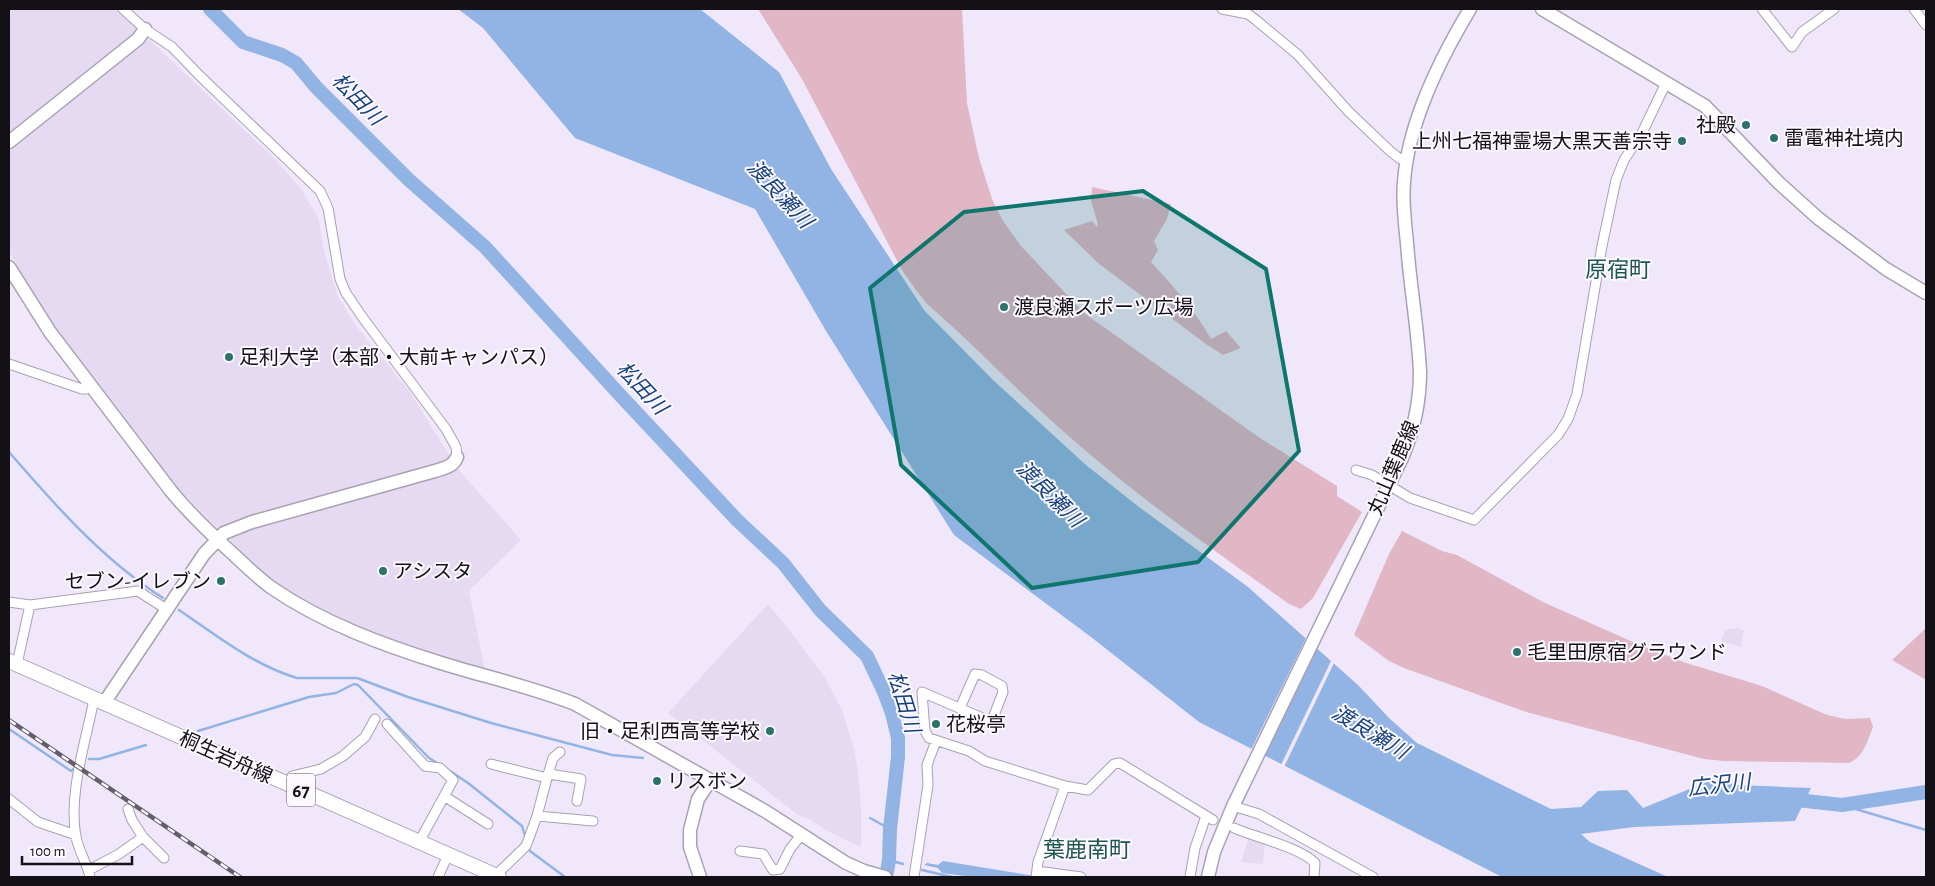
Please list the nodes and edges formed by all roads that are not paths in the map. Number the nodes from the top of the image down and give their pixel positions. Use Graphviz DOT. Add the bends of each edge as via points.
graph roads {
  1 [pos="123,9"];
  2 [pos="1222,9"];
  3 [pos="1470,9"];
  4 [pos="1542,9"];
  5 [pos="1762,9"];
  6 [pos="1834,9"];
  7 [pos="1914,9"];
  8 [pos="1249,12"];
  9 [pos="1926,25"];
  10 [pos="145,29"];
  11 [pos="1666,82"];
  12 [pos="9,142"];
  13 [pos="1406,161"];
  14 [pos="9,267"];
  15 [pos="1926,293"];
  16 [pos="9,364"];
  17 [pos="91,386"];
  18 [pos="457,457"];
  19 [pos="1356,470"];
  20 [pos="1387,489"];
  21 [pos="217,540"];
  22 [pos="9,602"];
  23 [pos="30,605"];
  24 [pos="166,609"];
  25 [pos="13,663"];
  26 [pos="99,701"];
  27 [pos="960,708"];
  28 [pos="375,719"];
  29 [pos="387,724"];
  30 [pos="936,741"];
  31 [pos="560,752"];
  32 [pos="491,764"];
  33 [pos="548,776"];
  34 [pos="710,781"];
  35 [pos="288,784"];
  36 [pos="1065,786"];
  37 [pos="444,796"];
  38 [pos="9,799"];
  39 [pos="577,801"];
  40 [pos="1235,801"];
  41 [pos="128,809"];
  42 [pos="538,816"];
  43 [pos="593,820"];
  44 [pos="488,824"];
  45 [pos="1234,828"];
  46 [pos="802,834"];
  47 [pos="76,835"];
  48 [pos="143,837"];
  49 [pos="419,842"];
  50 [pos="740,851"];
  51 [pos="448,855"];
  52 [pos="164,858"];
  53 [pos="861,873"];
  54 [pos="90,874"];
  55 [pos="1036,875"];
  56 [pos="497,876"];
  57 [pos="438,877"];
  58 [pos="700,877"];
  59 [pos="884,877"];
  60 [pos="914,877"];
  61 [pos="1081,877"];
  62 [pos="1190,877"];
  63 [pos="1208,877"];
  64 [pos="1314,877"];
  65 [pos="1373,877"];
  1 -- 10 [label="street"];
  2 -- 8 [label="street"];
  3 -- 13 [label="street, 丸山葉鹿線" via="1422,106"];
  4 -- 11 [label="street"];
  5 -- 6 [label="street" via="1792,47 1802,32"];
  7 -- 9 [label="street"];
  8 -- 13 [label="street" via="1298,55 1348,111 1390,151"];
  10 -- 12 [label="street"];
  10 -- 18 [label="street" via="172,47 320,191 328,208 340,279 346,293 446,429 456,447"];
  11 -- 15 [label="street" via="1705,106 1779,183 1819,219 1886,270"];
  11 -- 20 [label="street" via="1616,180 1577,394 1558,435 1474,520"];
  13 -- 20 [label="street, 丸山葉鹿線" via="1404,218 1418,345 1419,397 1410,437"];
  14 -- 17 [label="street" via="36,313"];
  16 -- 17 [label="street" via="82,389"];
  17 -- 21 [label="street" via="171,491"];
  18 -- 21 [label="street" via="455,462 444,468 252,522"];
  19 -- 20 [label="street" via="1365,472"];
  20 -- 40 [label="street, 丸山葉鹿線"];
  21 -- 24 [label="street"];
  21 -- 34 [label="street" via="272,588 314,613 383,644 575,704"];
  22 -- 23 [label="street"];
  23 -- 24 [label="street" via="138,591"];
  23 -- 25 [label="street"];
  24 -- 26 [label="street"];
  25 -- 26 [label="main road, 桐生岩舟線 / 67"];
  26 -- 35 [label="main road, 桐生岩舟線 / 67"];
  26 -- 47 [label="street" via="76,788"];
  27 -- 27 [label="street" via="987,720 993,718 1003,692 1002,686 975,674"];
  27 -- 30 [label="street" via="922,692 924,731 928,738"];
  28 -- 35 [label="street" via="365,738 343,756 321,769 292,776"];
  29 -- 37 [label="street" via="425,766 440,768 453,780"];
  30 -- 36 [label="street" via="969,751 985,761"];
  30 -- 60 [label="street" via="927,766 928,785"];
  31 -- 33 [label="street" via="553,758"];
  32 -- 33 [label="street"];
  33 -- 39 [label="street" via="581,780"];
  33 -- 42 [label="street"];
  34 -- 46 [label="street"];
  34 -- 58 [label="street" via="698,799 690,830 690,848"];
  35 -- 49 [label="main road, 桐生岩舟線 / 67"];
  36 -- 55 [label="street"];
  36 -- 62 [label="street" via="1088,790 1114,764 1120,763 1210,818 1195,848"];
  37 -- 44 [label="street"];
  37 -- 49 [label="street"];
  38 -- 47 [label="street" via="38,822"];
  40 -- 63 [label="street, 丸山葉鹿線" via="1214,852"];
  40 -- 65 [label="street"];
  41 -- 48 [label="street"];
  42 -- 43 [label="street"];
  42 -- 56 [label="street" via="526,846"];
  45 -- 64 [label="street" via="1275,842 1310,859 1315,863"];
  46 -- 50 [label="street" via="780,869 773,870 763,854"];
  46 -- 53 [label="street"];
  47 -- 54 [label="street" via="80,854"];
  48 -- 52 [label="street"];
  48 -- 54 [label="street"];
  49 -- 51 [label="main road, 桐生岩舟線 / 67"];
  51 -- 56 [label="main road, 桐生岩舟線 / 67"];
  51 -- 57 [label="street"];
  53 -- 59 [label="street"];
  55 -- 61 [label="street"];
}
